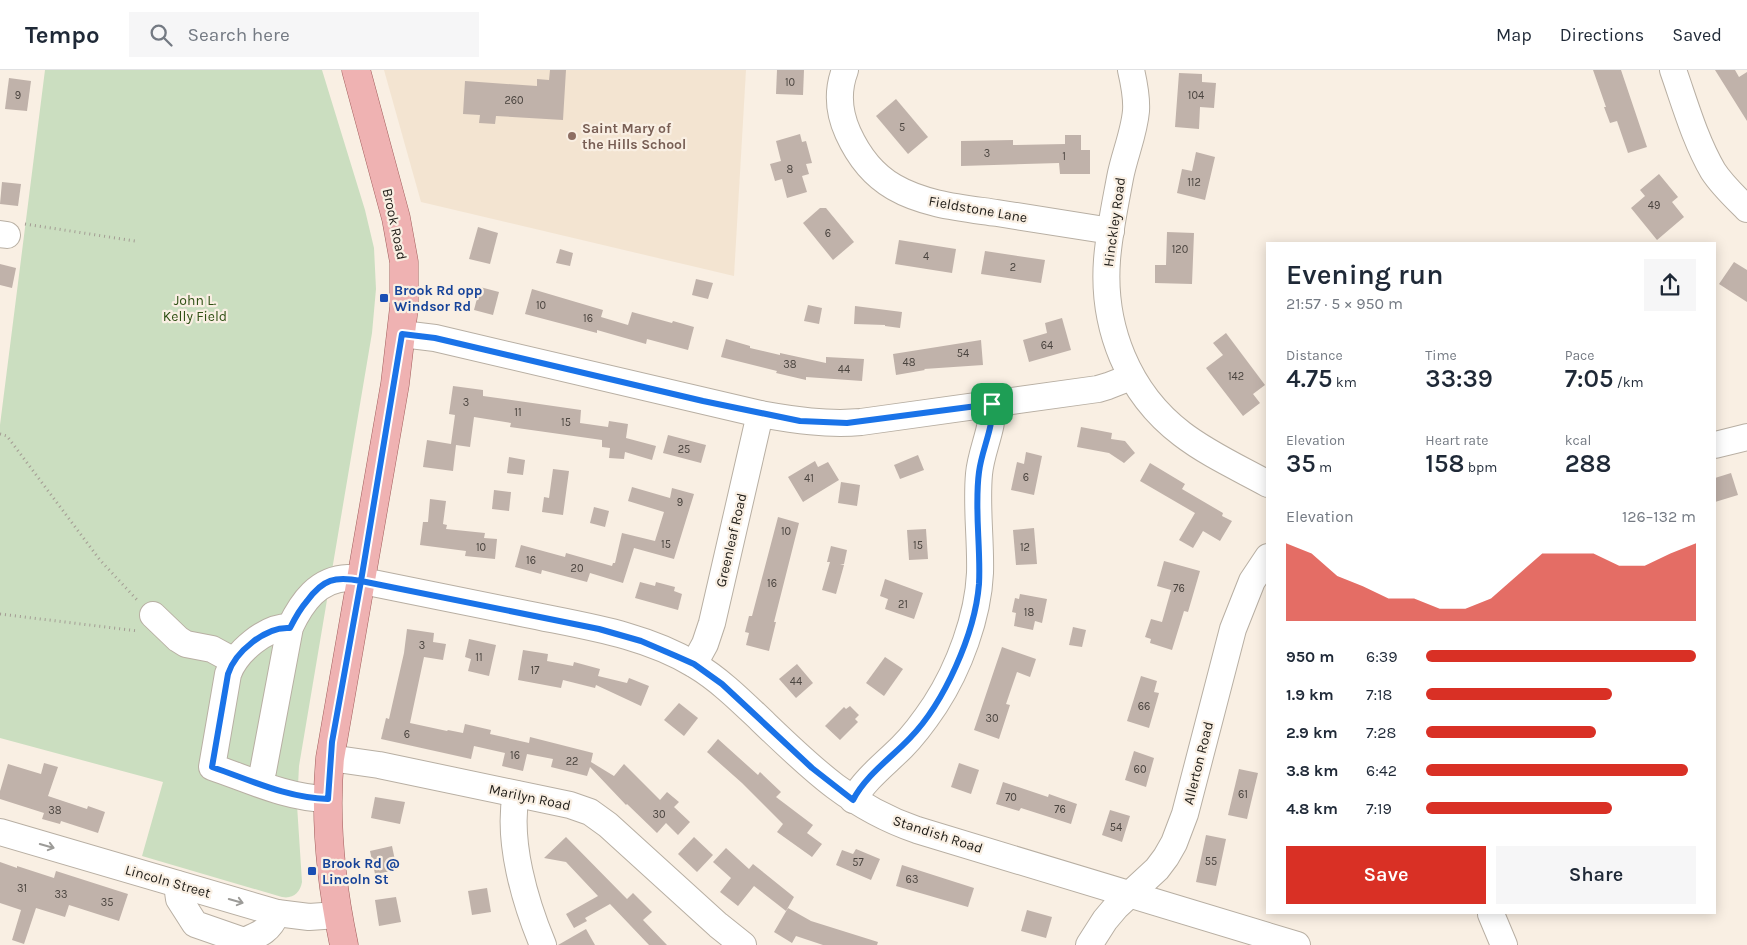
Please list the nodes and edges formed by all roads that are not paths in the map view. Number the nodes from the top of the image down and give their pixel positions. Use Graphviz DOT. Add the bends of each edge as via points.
graph roads {
  1 [pos="356,70"];
  2 [pos="844,70"];
  3 [pos="1130,70"];
  4 [pos="1673,70"];
  5 [pos="1747,209"];
  6 [pos="1111,231"];
  7 [pos="402,334"];
  8 [pos="1131,377"];
  9 [pos="992,404"];
  10 [pos="760,414"];
  11 [pos="1747,437"];
  12 [pos="1716,445"];
  13 [pos="1266,483"];
  14 [pos="1266,560"];
  15 [pos="361,581"];
  16 [pos="157,620"];
  17 [pos="290,628"];
  18 [pos="234,660"];
  19 [pos="694,664"];
  20 [pos="330,758"];
  21 [pos="258,783"];
  22 [pos="516,794"];
  23 [pos="328,799"];
  24 [pos="853,800"];
  25 [pos="0,832"];
  26 [pos="177,884"];
  27 [pos="211,894"];
  28 [pos="1129,895"];
  29 [pos="277,913"];
  30 [pos="1491,914"];
  31 [pos="338,915"];
  32 [pos="205,927"];
  33 [pos="344,945"];
  34 [pos="543,945"];
  35 [pos="743,945"];
  36 [pos="1089,945"];
  37 [pos="1297,945"];
  38 [pos="1504,945"];
  1 -- 7 [label="main road, Brook Road" via="399,232 405,279"];
  2 -- 6 [label="street, Fieldstone Lane" via="840,104 846,128 866,163 895,188 950,206"];
  3 -- 6 [label="street, Hinckley Road" via="1135,86 1136,111"];
  4 -- 5 [label="street" via="1701,147 1714,172"];
  6 -- 8 [label="street, Hinckley Road" via="1107,296 1118,345"];
  7 -- 10 [label="street" via="435,338"];
  7 -- 15 [label="main road, Brook Road"];
  8 -- 9 [label="street" via="1098,389"];
  8 -- 13 [label="street, Hinckley Road" via="1150,404 1182,434"];
  9 -- 10 [label="street" via="847,423 800,421"];
  9 -- 24 [label="street" via="991,428 979,472 979,584 971,626 951,674 928,715 911,737 863,784"];
  10 -- 19 [label="street, Greenleaf Road" via="712,623"];
  11 -- 12 [label="street"];
  14 -- 28 [label="street, Allerton Road" via="1249,588 1233,629 1181,828 1157,868"];
  15 -- 17 [label="street, Standish Road" via="340,578 320,586 300,609"];
  15 -- 19 [label="street, Standish Road" via="619,634"];
  15 -- 20 [label="main road, Brook Road"];
  16 -- 18 [label="street" via="178,640 212,649"];
  17 -- 18 [label="street" via="278,628 262,636"];
  17 -- 21 [label="street, Standish Road"];
  18 -- 21 [label="street" via="228,674 212,767"];
  19 -- 24 [label="street, Standish Road" via="722,684 812,768"];
  20 -- 22 [label="street, Marilyn Road"];
  20 -- 23 [label="main road, Brook Road"];
  21 -- 23 [label="street" via="293,795"];
  22 -- 34 [label="street" via="513,816 515,842 529,907"];
  22 -- 35 [label="street, Marilyn Road" via="590,812"];
  23 -- 31 [label="main road, Brook Road" via="330,852"];
  24 -- 28 [label="street, Standish Road" via="901,824"];
  25 -- 26 [label="street, Lincoln Street, one-way"];
  26 -- 27 [label="street, Lincoln Street"];
  26 -- 32 [label="street" via="179,899 196,924"];
  27 -- 29 [label="street, Lincoln Street, one-way"];
  27 -- 32 [label="street"];
  28 -- 36 [label="street, Allerton Road" via="1105,920"];
  28 -- 37 [label="street, Standish Road"];
  29 -- 31 [label="street, Lincoln Street" via="309,917"];
  29 -- 32 [label="street" via="272,924 260,935 244,941"];
  30 -- 38 [label="street"];
  31 -- 33 [label="main road, Brook Road"];
}
